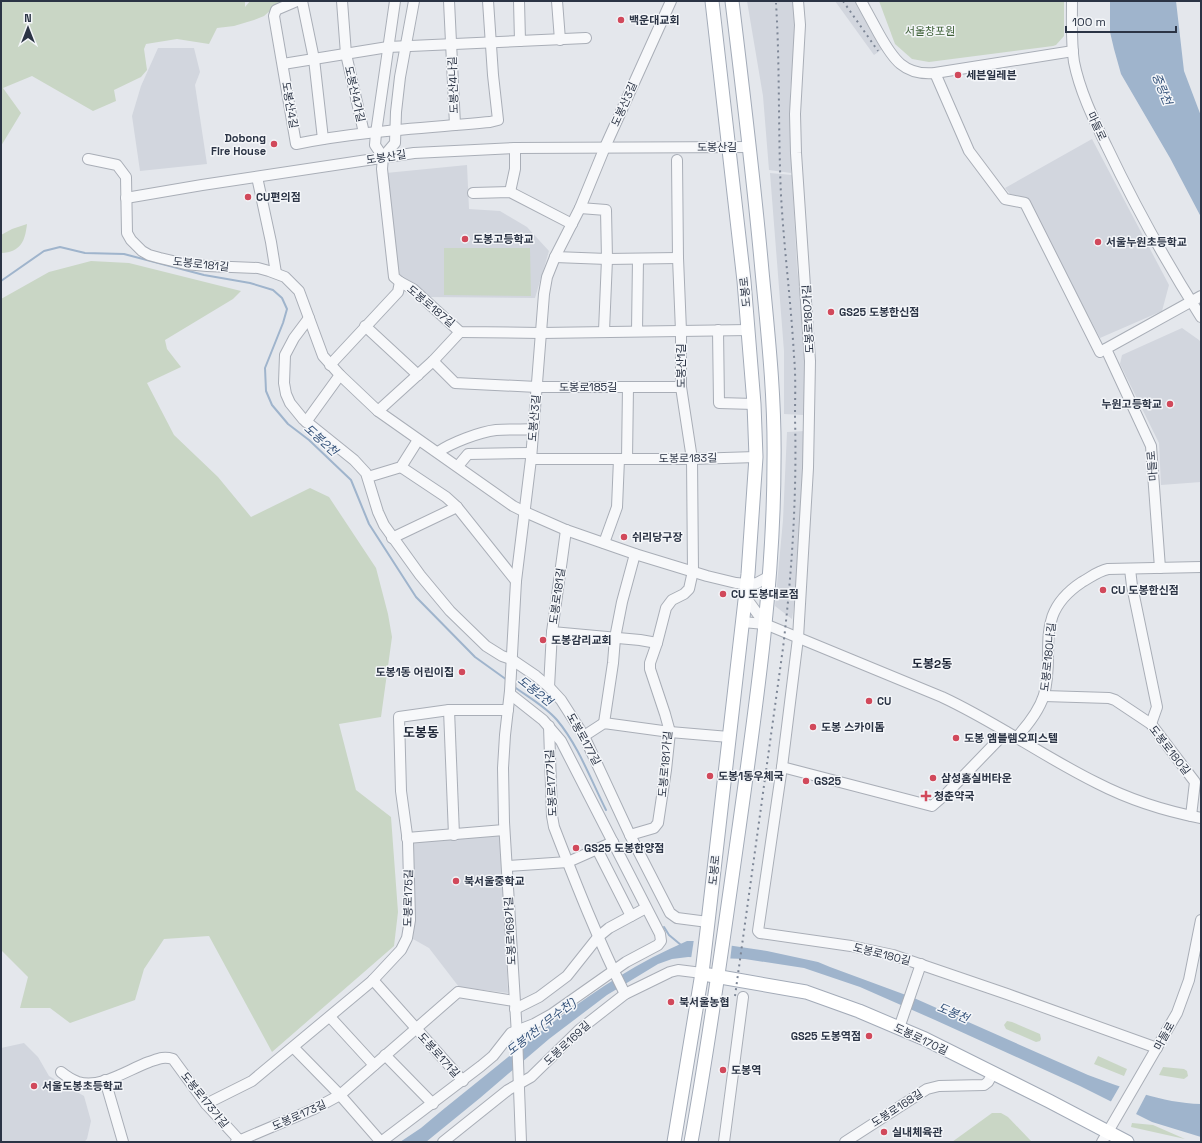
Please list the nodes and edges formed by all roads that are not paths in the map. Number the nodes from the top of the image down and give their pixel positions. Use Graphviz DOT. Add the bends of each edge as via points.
graph roads {
  1 [pos="297,1"];
  2 [pos="302,1"];
  3 [pos="342,1"];
  4 [pos="395,1"];
  5 [pos="414,1"];
  6 [pos="449,1"];
  7 [pos="488,1"];
  8 [pos="519,1"];
  9 [pos="557,1"];
  10 [pos="671,1"];
  11 [pos="712,1"];
  12 [pos="732,1"];
  13 [pos="798,1"];
  14 [pos="861,1"];
  15 [pos="1072,1"];
  16 [pos="586,38"];
  17 [pos="560,40"];
  18 [pos="520,41"];
  19 [pos="490,42"];
  20 [pos="451,44"];
  21 [pos="397,46"];
  22 [pos="1073,51"];
  23 [pos="346,54"];
  24 [pos="314,59"];
  25 [pos="283,64"];
  26 [pos="935,73"];
  27 [pos="455,125"];
  28 [pos="394,131"];
  29 [pos="364,133"];
  30 [pos="376,133"];
  31 [pos="323,138"];
  32 [pos="605,147"];
  33 [pos="730,147"];
  34 [pos="750,147"];
  35 [pos="515,148"];
  36 [pos="383,158"];
  37 [pos="88,159"];
  38 [pos="677,160"];
  39 [pos="257,177"];
  40 [pos="510,192"];
  41 [pos="473,193"];
  42 [pos="126,198"];
  43 [pos="580,208"];
  44 [pos="572,224"];
  45 [pos="555,257"];
  46 [pos="678,258"];
  47 [pos="607,259"];
  48 [pos="638,259"];
  49 [pos="276,273"];
  50 [pos="400,282"];
  51 [pos="1201,296"];
  52 [pos="1191,302"];
  53 [pos="1201,317"];
  54 [pos="309,318"];
  55 [pos="365,326"];
  56 [pos="718,330"];
  57 [pos="749,330"];
  58 [pos="604,331"];
  59 [pos="636,331"];
  60 [pos="681,331"];
  61 [pos="460,332"];
  62 [pos="541,333"];
  63 [pos="1103,350"];
  64 [pos="433,361"];
  65 [pos="330,365"];
  66 [pos="340,375"];
  67 [pos="418,375"];
  68 [pos="537,387"];
  69 [pos="628,387"];
  70 [pos="681,387"];
  71 [pos="754,404"];
  72 [pos="378,411"];
  73 [pos="306,422"];
  74 [pos="533,429"];
  75 [pos="418,440"];
  76 [pos="438,452"];
  77 [pos="531,456"];
  78 [pos="756,457"];
  79 [pos="623,459"];
  80 [pos="692,459"];
  81 [pos="458,466"];
  82 [pos="401,467"];
  83 [pos="368,477"];
  84 [pos="457,507"];
  85 [pos="525,512"];
  86 [pos="566,530"];
  87 [pos="392,538"];
  88 [pos="604,543"];
  89 [pos="635,554"];
  90 [pos="1201,567"];
  91 [pos="1160,568"];
  92 [pos="1130,569"];
  93 [pos="693,572"];
  94 [pos="770,576"];
  95 [pos="516,581"];
  96 [pos="742,583"];
  97 [pos="746,598"];
  98 [pos="743,622"];
  99 [pos="765,624"];
  100 [pos="552,632"];
  101 [pos="615,638"];
  102 [pos="798,638"];
  103 [pos="657,643"];
  104 [pos="511,661"];
  105 [pos="549,686"];
  106 [pos="510,693"];
  107 [pos="1044,696"];
  108 [pos="449,710"];
  109 [pos="508,710"];
  110 [pos="604,723"];
  111 [pos="1152,724"];
  112 [pos="549,726"];
  113 [pos="670,732"];
  114 [pos="1006,732"];
  115 [pos="584,736"];
  116 [pos="729,738"];
  117 [pos="1016,738"];
  118 [pos="782,767"];
  119 [pos="1196,817"];
  120 [pos="504,830"];
  121 [pos="454,835"];
  122 [pos="630,835"];
  123 [pos="407,838"];
  124 [pos="613,842"];
  125 [pos="597,850"];
  126 [pos="568,862"];
  127 [pos="507,866"];
  128 [pos="646,908"];
  129 [pos="631,916"];
  130 [pos="1201,920"];
  131 [pos="708,924"];
  132 [pos="598,937"];
  133 [pos="920,967"];
  134 [pos="702,969"];
  135 [pos="613,971"];
  136 [pos="718,971"];
  137 [pos="373,980"];
  138 [pos="624,993"];
  139 [pos="743,997"];
  140 [pos="514,1005"];
  141 [pos="330,1017"];
  142 [pos="901,1023"];
  143 [pos="416,1029"];
  144 [pos="517,1032"];
  145 [pos="294,1048"];
  146 [pos="1157,1048"];
  147 [pos="386,1055"];
  148 [pos="374,1065"];
  149 [pos="62,1072"];
  150 [pos="993,1073"];
  151 [pos="105,1080"];
  152 [pos="463,1080"];
  153 [pos="519,1080"];
  154 [pos="340,1095"];
  155 [pos="206,1104"];
  156 [pos="433,1104"];
  157 [pos="1105,1137"];
  158 [pos="123,1142"];
  159 [pos="239,1142"];
  160 [pos="381,1142"];
  161 [pos="443,1142"];
  162 [pos="521,1142"];
  163 [pos="674,1142"];
  164 [pos="691,1142"];
  165 [pos="724,1142"];
  166 [pos="845,1142"];
  167 [pos="1127,1142"];
  1 -- 25 [label="street, 도봉산4길" via="276,10 274,16"];
  2 -- 24 [label="street"];
  3 -- 23 [label="street, 도봉산4가길"];
  4 -- 21 [label="street"];
  5 -- 21 [label="street"];
  6 -- 20 [label="street, 도봉산4나길"];
  7 -- 19 [label="street, 도봉산4길"];
  8 -- 18 [label="street"];
  9 -- 17 [label="street"];
  10 -- 32 [label="street, 도봉산3길"];
  11 -- 33 [label="main road, 도봉로"];
  12 -- 34 [label="main road, 도봉로"];
  13 -- 102 [label="street, 도봉로180가길" via="800,25 795,114 796,153 810,378 806,514"];
  14 -- 26 [label="street" via="893,57 904,68 926,74"];
  15 -- 22 [label="street, 마들로"];
  16 -- 17 [label="street, 도봉산4나길"];
  17 -- 18 [label="street, 도봉산4나길"];
  18 -- 19 [label="street, 도봉산4나길"];
  19 -- 20 [label="street, 도봉산4나길"];
  19 -- 27 [label="street, 도봉산4길" via="498,120"];
  20 -- 21 [label="street, 도봉산4나길"];
  20 -- 27 [label="street, 도봉산4나길"];
  21 -- 23 [label="street, 도봉산4가길"];
  21 -- 28 [label="street"];
  21 -- 30 [label="street"];
  22 -- 26 [label="street"];
  22 -- 52 [label="street, 마들로" via="1091,114 1130,196"];
  23 -- 24 [label="street, 도봉산4가길"];
  23 -- 29 [label="street, 도봉산4가길"];
  24 -- 25 [label="street, 도봉산4가길"];
  24 -- 31 [label="street"];
  25 -- 31 [label="street, 도봉산4길" via="296,144"];
  26 -- 63 [label="street, 마들로" via="969,151 1005,199 1025,203"];
  27 -- 28 [label="street, 도봉산4길"];
  28 -- 30 [label="street, 도봉산4길"];
  28 -- 36 [label="street" via="395,143"];
  29 -- 30 [label="street, 도봉산4길"];
  29 -- 31 [label="street, 도봉산4길"];
  30 -- 36 [label="street" via="376,146"];
  32 -- 33 [label="street, 도봉산길"];
  32 -- 35 [label="street, 도봉산길"];
  32 -- 43 [label="street, 도봉산3길"];
  33 -- 34 [label="street, 도봉산길"];
  33 -- 57 [label="main road, 도봉로"];
  34 -- 94 [label="main road, 도봉로" via="773,404"];
  35 -- 36 [label="street, 도봉산길" via="446,150"];
  35 -- 40 [label="street" via="515,169"];
  36 -- 39 [label="street, 도봉산길"];
  36 -- 50 [label="street, 도봉로187길" via="382,169 394,277"];
  37 -- 42 [label="street, 도봉로181길" via="117,165 126,177"];
  38 -- 46 [label="street, 도봉산1길"];
  39 -- 42 [label="street, 도봉산길"];
  39 -- 49 [label="street"];
  40 -- 41 [label="street"];
  40 -- 44 [label="street"];
  42 -- 49 [label="street, 도봉로181길" via="127,233 145,253 185,264 251,267"];
  43 -- 44 [label="street, 도봉산3길"];
  43 -- 47 [label="street" via="606,210"];
  44 -- 45 [label="street, 도봉산3길"];
  45 -- 47 [label="street"];
  45 -- 62 [label="street, 도봉산3길" via="547,277"];
  46 -- 48 [label="street"];
  46 -- 60 [label="street, 도봉산1길"];
  47 -- 48 [label="street"];
  47 -- 58 [label="street"];
  48 -- 59 [label="street"];
  49 -- 54 [label="street, 도봉로181길" via="285,277 299,291"];
  50 -- 55 [label="street" via="398,292"];
  50 -- 61 [label="street, 도봉로187길" via="413,289"];
  51 -- 52 [label="street"];
  52 -- 53 [label="street, 마들로"];
  52 -- 63 [label="street"];
  54 -- 65 [label="street, 도봉로181길" via="321,351"];
  54 -- 73 [label="street, 도봉로177길" via="286,351 284,366 284,388 288,400"];
  55 -- 65 [label="street"];
  55 -- 67 [label="street"];
  56 -- 57 [label="street, 도봉로187길"];
  56 -- 60 [label="street, 도봉로187길"];
  56 -- 71 [label="street" via="719,404"];
  57 -- 71 [label="main road, 도봉로"];
  58 -- 59 [label="street, 도봉로187길"];
  58 -- 62 [label="street, 도봉로187길"];
  59 -- 60 [label="street, 도봉로187길"];
  60 -- 70 [label="street, 도봉산1길"];
  61 -- 62 [label="street, 도봉로187길"];
  61 -- 64 [label="street"];
  62 -- 68 [label="street, 도봉산3길"];
  63 -- 91 [label="street, 마들로" via="1151,446"];
  64 -- 67 [label="street"];
  64 -- 68 [label="street, 도봉로185길" via="455,383"];
  65 -- 66 [label="street, 도봉로181길"];
  66 -- 72 [label="street, 도봉로181길"];
  66 -- 73 [label="street"];
  67 -- 72 [label="street"];
  68 -- 69 [label="street, 도봉로185길"];
  68 -- 74 [label="street, 도봉산3길"];
  69 -- 70 [label="street, 도봉로185길"];
  69 -- 79 [label="street"];
  70 -- 80 [label="street, 도봉산1길"];
  71 -- 78 [label="main road, 도봉로"];
  72 -- 75 [label="street, 도봉로181길"];
  73 -- 83 [label="street, 도봉로177길" via="358,464"];
  74 -- 76 [label="street" via="494,430 458,441"];
  74 -- 77 [label="street, 도봉산3길"];
  75 -- 76 [label="street, 도봉로181길"];
  75 -- 82 [label="street"];
  76 -- 81 [label="street, 도봉로181길"];
  77 -- 79 [label="street, 도봉로183길"];
  77 -- 81 [label="street" via="468,454"];
  77 -- 85 [label="street, 도봉산3길"];
  78 -- 80 [label="street, 도봉로183길"];
  78 -- 96 [label="main road, 도봉로"];
  79 -- 80 [label="street, 도봉로183길"];
  79 -- 88 [label="street" via="617,507"];
  80 -- 93 [label="street, 도봉산1길"];
  81 -- 85 [label="street, 도봉로181길"];
  82 -- 83 [label="street"];
  82 -- 84 [label="street"];
  83 -- 87 [label="street, 도봉로177길" via="378,512"];
  84 -- 87 [label="street"];
  84 -- 95 [label="street"];
  85 -- 86 [label="street, 도봉로181길"];
  85 -- 95 [label="street, 도봉산3길"];
  86 -- 88 [label="street, 도봉로181길"];
  86 -- 100 [label="street, 도봉로181길"];
  87 -- 104 [label="street, 도봉로177길" via="470,632 489,649"];
  88 -- 89 [label="street, 도봉로181길"];
  89 -- 93 [label="street, 도봉로181길"];
  89 -- 101 [label="street"];
  90 -- 91 [label="street, 도봉로180나길"];
  91 -- 92 [label="street, 도봉로180나길"];
  92 -- 107 [label="street, 도봉로180나길" via="1100,570 1064,596 1056,608 1048,634"];
  92 -- 111 [label="street" via="1157,707"];
  93 -- 96 [label="street, 도봉로181길"];
  93 -- 103 [label="street, 도봉로181가길" via="689,589 672,600 666,608"];
  94 -- 96 [label="street" via="757,583"];
  94 -- 99 [label="main road, 도봉로"];
  95 -- 104 [label="street, 도봉산3길"];
  96 -- 97 [label="main road, 도봉로"];
  97 -- 98 [label="main road, 도봉로"];
  97 -- 99 [label="street"];
  98 -- 99 [label="street, 도봉로180길"];
  98 -- 116 [label="main road, 도봉로"];
  99 -- 102 [label="street, 도봉로180길"];
  99 -- 136 [label="main road, 도봉로" via="755,714"];
  100 -- 101 [label="street"];
  100 -- 105 [label="street, 도봉로181길"];
  101 -- 103 [label="street"];
  101 -- 110 [label="street"];
  102 -- 114 [label="street, 도봉로180길" via="942,697"];
  102 -- 118 [label="street, 도봉로180길"];
  103 -- 113 [label="street, 도봉로181가길" via="650,669"];
  104 -- 105 [label="street, 도봉로177길"];
  104 -- 106 [label="street, 도봉산3길"];
  105 -- 115 [label="street, 도봉로177길"];
  106 -- 109 [label="street, 도봉로169가길"];
  106 -- 112 [label="street, 도봉로177길"];
  107 -- 111 [label="street, 도봉로180길" via="1109,698"];
  107 -- 117 [label="street, 도봉로180나길" via="1034,716"];
  108 -- 109 [label="street, 도봉로175길"];
  108 -- 121 [label="street"];
  108 -- 123 [label="street, 도봉로175길" via="399,717 401,791"];
  109 -- 120 [label="street, 도봉로169가길" via="503,768"];
  110 -- 113 [label="street"];
  110 -- 115 [label="street"];
  111 -- 119 [label="street, 도봉로180길" via="1195,782"];
  112 -- 124 [label="street, 도봉로177길" via="561,741"];
  112 -- 126 [label="street, 도봉로177가길" via="552,816"];
  113 -- 116 [label="street"];
  113 -- 122 [label="street, 도봉로181가길" via="658,823 654,828"];
  114 -- 117 [label="street, 도봉로180길"];
  114 -- 118 [label="street" via="932,806"];
  115 -- 122 [label="street, 도봉로177길"];
  116 -- 131 [label="main road, 도봉로"];
  117 -- 119 [label="street, 도봉로180길" via="1115,792 1162,809"];
  118 -- 133 [label="street, 도봉로180길" via="759,932 871,950 893,955"];
  120 -- 121 [label="street"];
  120 -- 127 [label="street, 도봉로169가길"];
  121 -- 123 [label="street"];
  122 -- 131 [label="street, 도봉로177길" via="671,915"];
  123 -- 137 [label="street, 도봉로175길" via="410,920 407,938 401,950"];
  124 -- 125 [label="street"];
  124 -- 128 [label="street, 도봉로177길"];
  125 -- 126 [label="street"];
  125 -- 129 [label="street"];
  126 -- 127 [label="street"];
  126 -- 132 [label="street, 도봉로177가길"];
  127 -- 140 [label="street, 도봉로169가길"];
  128 -- 129 [label="street"];
  128 -- 135 [label="street, 도봉로177길" via="660,934 660,943"];
  129 -- 132 [label="street"];
  130 -- 146 [label="street, 마들로" via="1185,994"];
  131 -- 134 [label="main road, 도봉로"];
  132 -- 135 [label="street, 도봉로177가길"];
  132 -- 140 [label="street" via="567,976 539,997"];
  133 -- 142 [label="street"];
  133 -- 146 [label="street, 도봉로180길"];
  134 -- 136 [label="main road, 도봉로170길"];
  134 -- 138 [label="street, 도봉로169길" via="670,972"];
  134 -- 163 [label="main road, 도봉로"];
  135 -- 138 [label="street, 도봉로177가길"];
  135 -- 144 [label="street" via="552,1014"];
  136 -- 142 [label="main road, 도봉로170길" via="806,992"];
  136 -- 164 [label="main road, 도봉로"];
  137 -- 141 [label="street, 도봉로175길"];
  137 -- 143 [label="street"];
  138 -- 153 [label="street, 도봉로169길" via="579,1030 531,1077"];
  139 -- 165 [label="street"];
  140 -- 143 [label="street, 도봉로173길" via="458,992"];
  140 -- 144 [label="street, 도봉로169가길"];
  141 -- 145 [label="street, 도봉로175길"];
  141 -- 148 [label="street"];
  142 -- 150 [label="main road, 도봉로170길"];
  143 -- 147 [label="street, 도봉로173길"];
  143 -- 152 [label="street, 도봉로171길"];
  144 -- 152 [label="street, 도봉로171길" via="511,1033 490,1059"];
  144 -- 153 [label="street, 도봉로169가길"];
  145 -- 154 [label="street, 도봉로173길"];
  145 -- 155 [label="street, 도봉로175길" via="252,1081"];
  146 -- 157 [label="street, 마들로"];
  147 -- 148 [label="street, 도봉로173길"];
  147 -- 156 [label="street"];
  148 -- 154 [label="street, 도봉로173길"];
  149 -- 151 [label="street" via="81,1082"];
  150 -- 157 [label="main road, 도봉로170길"];
  150 -- 166 [label="street, 도봉로168길" via="985,1085 939,1086 926,1089"];
  151 -- 155 [label="street, 도봉로173가길" via="163,1057 173,1060"];
  151 -- 158 [label="street"];
  152 -- 156 [label="street, 도봉로171길"];
  153 -- 161 [label="street, 도봉로169길" via="514,1087"];
  153 -- 162 [label="street, 도봉로169가길"];
  154 -- 159 [label="street, 도봉로173길" via="314,1110"];
  154 -- 160 [label="street, 도봉로171길"];
  155 -- 159 [label="street, 도봉로173가길"];
  156 -- 160 [label="street, 도봉로171길"];
  157 -- 167 [label="main road, 도봉로170길"];
}
